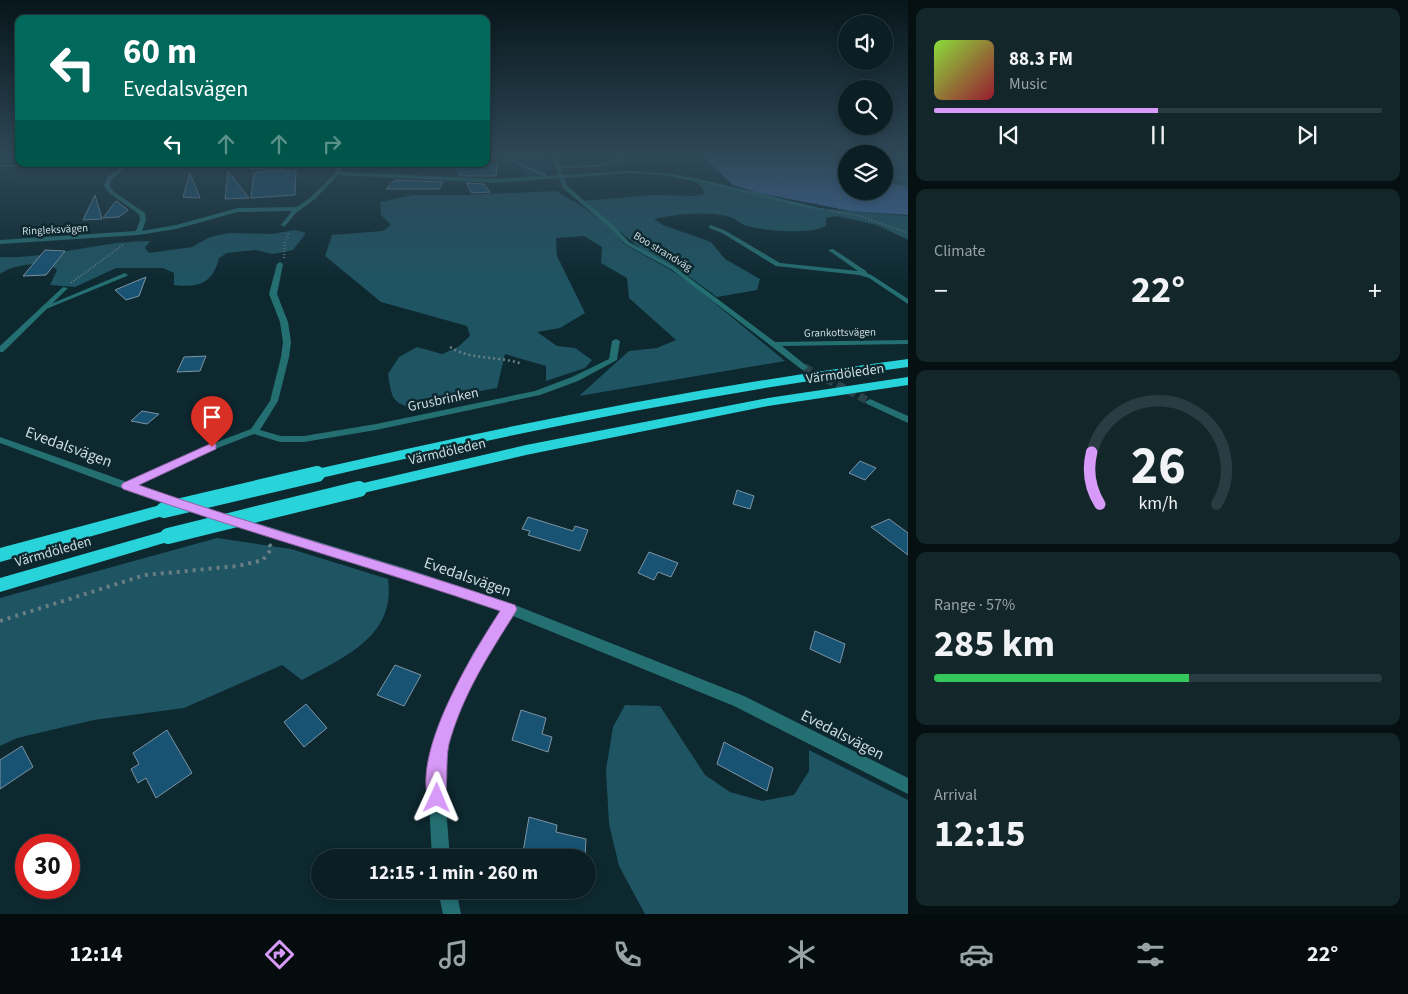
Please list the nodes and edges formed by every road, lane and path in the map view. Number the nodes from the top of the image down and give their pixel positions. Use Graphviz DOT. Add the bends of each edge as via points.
graph roads {
  1 [pos="122,199"];
  2 [pos="312,199"];
  3 [pos="580,199"];
  4 [pos="773,199"];
  5 [pos="840,200"];
  6 [pos="297,209"];
  7 [pos="822,209"];
  8 [pos="838,209"];
  9 [pos="284,225"];
  10 [pos="711,227"];
  11 [pos="138,233"];
  12 [pos="908,233"];
  13 [pos="0,242"];
  14 [pos="832,250"];
  15 [pos="280,264"];
  16 [pos="125,275"];
  17 [pos="871,277"];
  18 [pos="65,288"];
  19 [pos="908,302"];
  20 [pos="44,308"];
  21 [pos="616,340"];
  22 [pos="908,342"];
  23 [pos="772,344"];
  24 [pos="450,346"];
  25 [pos="0,350"];
  26 [pos="908,363"];
  27 [pos="522,364"];
  28 [pos="804,366"];
  29 [pos="908,382"];
  30 [pos="870,402"];
  31 [pos="908,420"];
  32 [pos="254,431"];
  33 [pos="0,440"];
  34 [pos="127,486"];
  35 [pos="252,528"];
  36 [pos="0,555"];
  37 [pos="0,585"];
  38 [pos="510,609"];
  39 [pos="0,621"];
  40 [pos="908,786"];
  41 [pos="440,849"];
  42 [pos="449,899"];
  43 [pos="452,914"];
  1 -- 11 [label="street" via="142,213"];
  2 -- 6 [label="street"];
  3 -- 23 [label="street, Boo strandväg" via="627,243 673,268"];
  4 -- 7 [label="lane"];
  5 -- 8 [label="path"];
  6 -- 9 [label="street"];
  6 -- 11 [label="street, Ringleksvägen" via="238,210 176,227"];
  7 -- 12 [label="path" via="860,216"];
  9 -- 15 [label="path" via="289,233 285,242 286,255"];
  10 -- 17 [label="street" via="778,265 850,271"];
  11 -- 13 [label="street, Ringleksvägen"];
  11 -- 18 [label="path"];
  14 -- 17 [label="street"];
  15 -- 32 [label="street" via="273,294 284,322 285,357 274,401"];
  16 -- 20 [label="lane"];
  17 -- 19 [label="street"];
  18 -- 20 [label="street"];
  20 -- 25 [label="street"];
  21 -- 32 [label="street, Grusbrinken" via="613,360 602,368 537,393 304,439 280,440"];
  22 -- 23 [label="street, Grankottsvägen"];
  23 -- 28 [label="street, Boo strandväg"];
  24 -- 27 [label="path" via="455,351"];
  26 -- 36 [label="highway, Värmdöleden, bridge" via="717,392 563,421 164,510"];
  29 -- 37 [label="highway, Värmdöleden, bridge" via="768,402 574,440 168,536"];
  30 -- 31 [label="street"];
  32 -- 34 [label="street"];
  33 -- 34 [label="street, Evedalsvägen"];
  34 -- 35 [label="street, Evedalsvägen"];
  35 -- 38 [label="street, Evedalsvägen" via="411,575"];
  35 -- 39 [label="path" via="272,548 264,560 238,566 145,575"];
  38 -- 40 [label="street, Evedalsvägen" via="739,701"];
  38 -- 41 [label="street" via="478,657 440,745 436,782"];
  42 -- 43 [label="street"];
}
